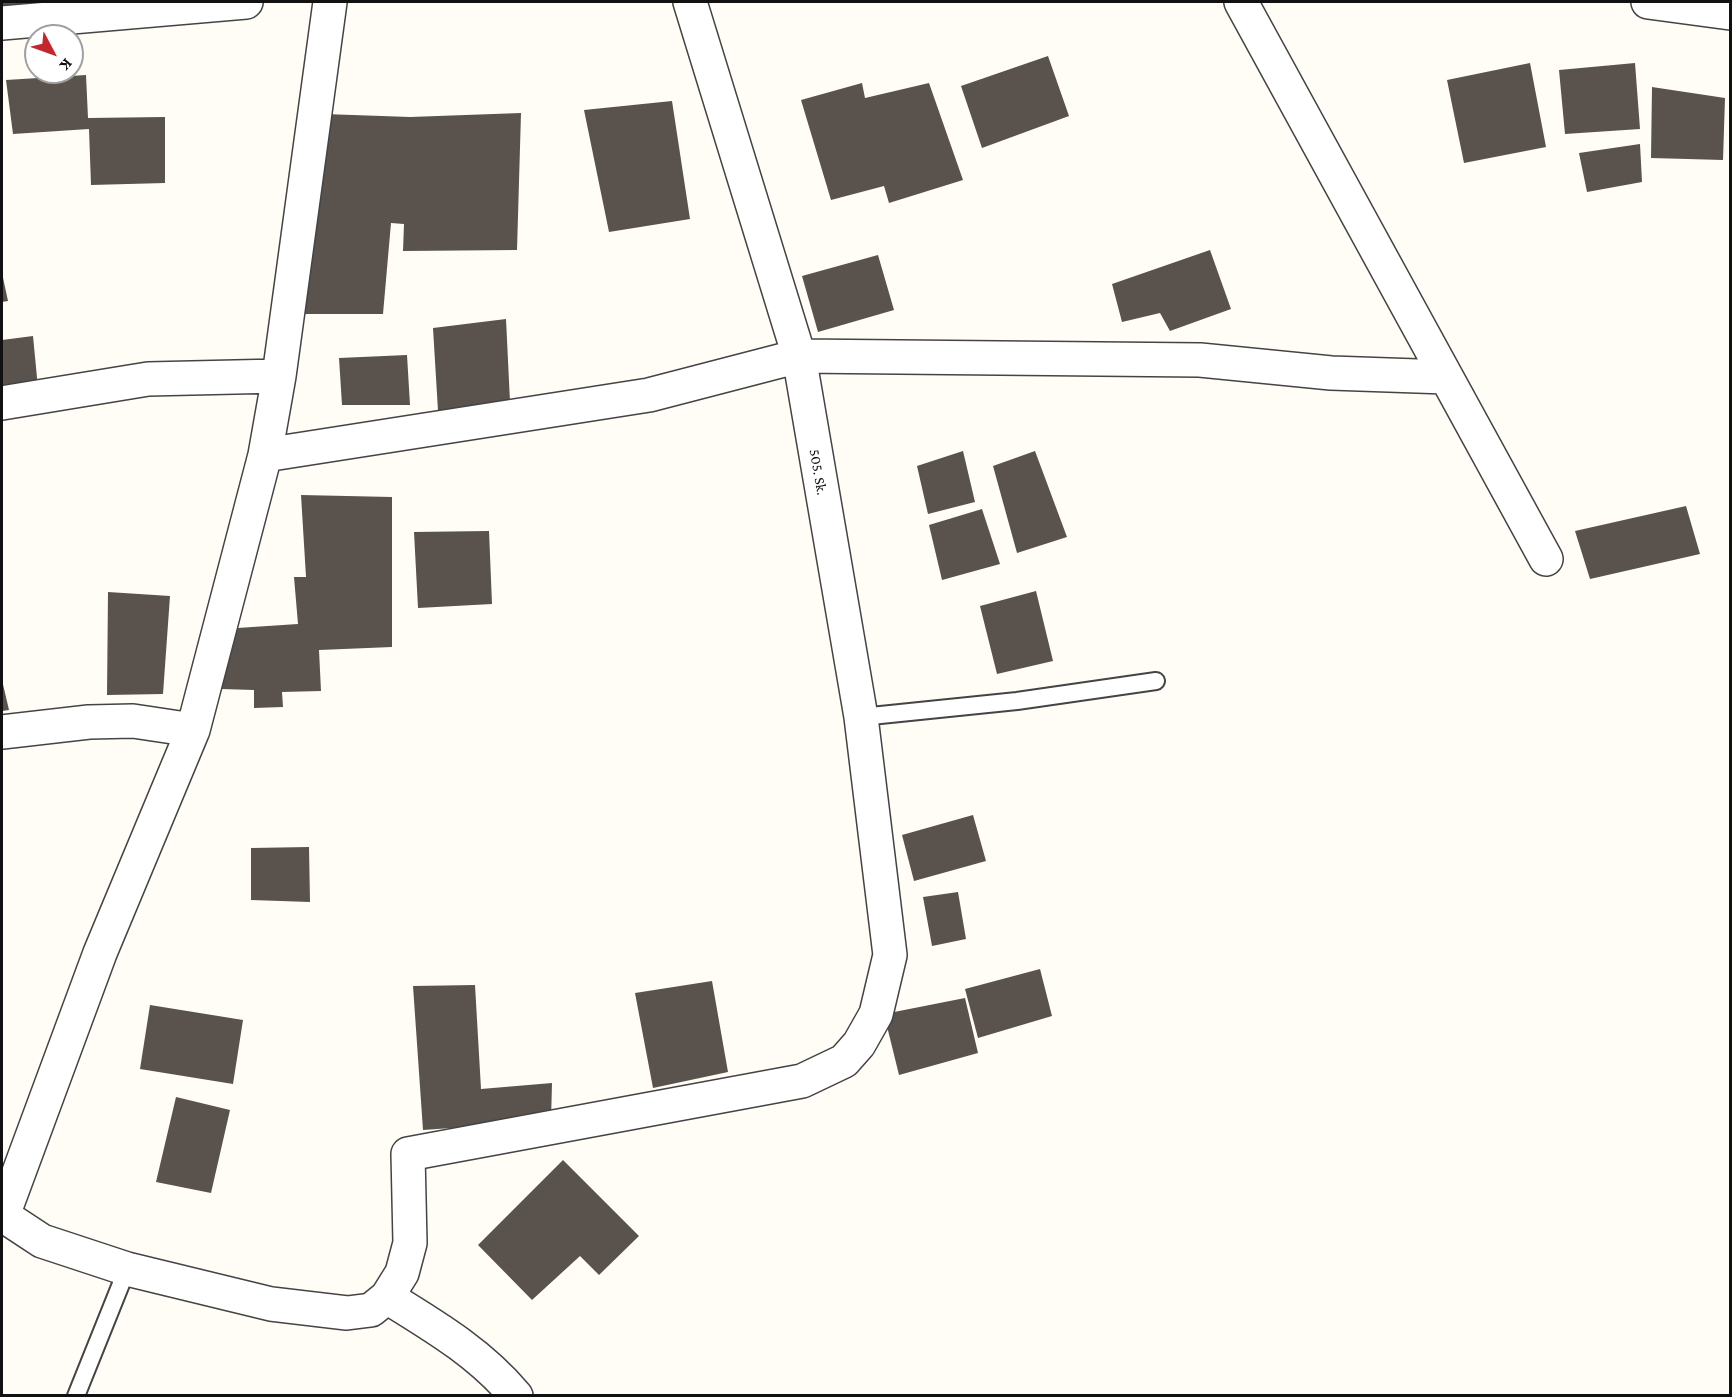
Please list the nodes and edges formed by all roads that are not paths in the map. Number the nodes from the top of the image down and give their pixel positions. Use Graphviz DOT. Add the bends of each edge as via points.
graph roads {
  1 [pos="246,2"];
  2 [pos="330,2"];
  3 [pos="690,2"];
  4 [pos="1241,2"];
  5 [pos="1648,2"];
  6 [pos="146,5"];
  7 [pos="1731,13"];
  8 [pos="2,23"];
  9 [pos="799,356"];
  10 [pos="279,376"];
  11 [pos="1446,377"];
  12 [pos="2,403"];
  13 [pos="265,454"];
  14 [pos="1546,559"];
  15 [pos="1156,681"];
  16 [pos="861,717"];
  17 [pos="193,730"];
  18 [pos="2,732"];
  19 [pos="3,1217"];
  20 [pos="127,1269"];
  21 [pos="387,1297"];
  22 [pos="76,1395"];
  23 [pos="516,1395"];
  1 -- 6 [label="street"];
  2 -- 10 [label="street"];
  3 -- 9 [label="street, 505. Sk."];
  4 -- 11 [label="street"];
  5 -- 7 [label="street"];
  6 -- 8 [label="street"];
  9 -- 11 [label="street" via="1200,360 1331,373"];
  9 -- 13 [label="street" via="649,395"];
  9 -- 16 [label="street, 505. Sk."];
  10 -- 12 [label="street" via="148,379"];
  10 -- 13 [label="street"];
  11 -- 14 [label="street"];
  13 -- 17 [label="street"];
  15 -- 16 [label="lane" via="1017,701"];
  16 -- 21 [label="street, 505. Sk." via="890,955 876,1014 859,1044 844,1061 802,1081 408,1154 410,1243 402,1273"];
  17 -- 18 [label="street" via="133,721"];
  17 -- 19 [label="street" via="100,953"];
  19 -- 20 [label="street" via="42,1241"];
  20 -- 21 [label="street" via="272,1304 347,1314 370,1310"];
  20 -- 22 [label="lane"];
  21 -- 23 [label="street" via="456,1340"];
}
